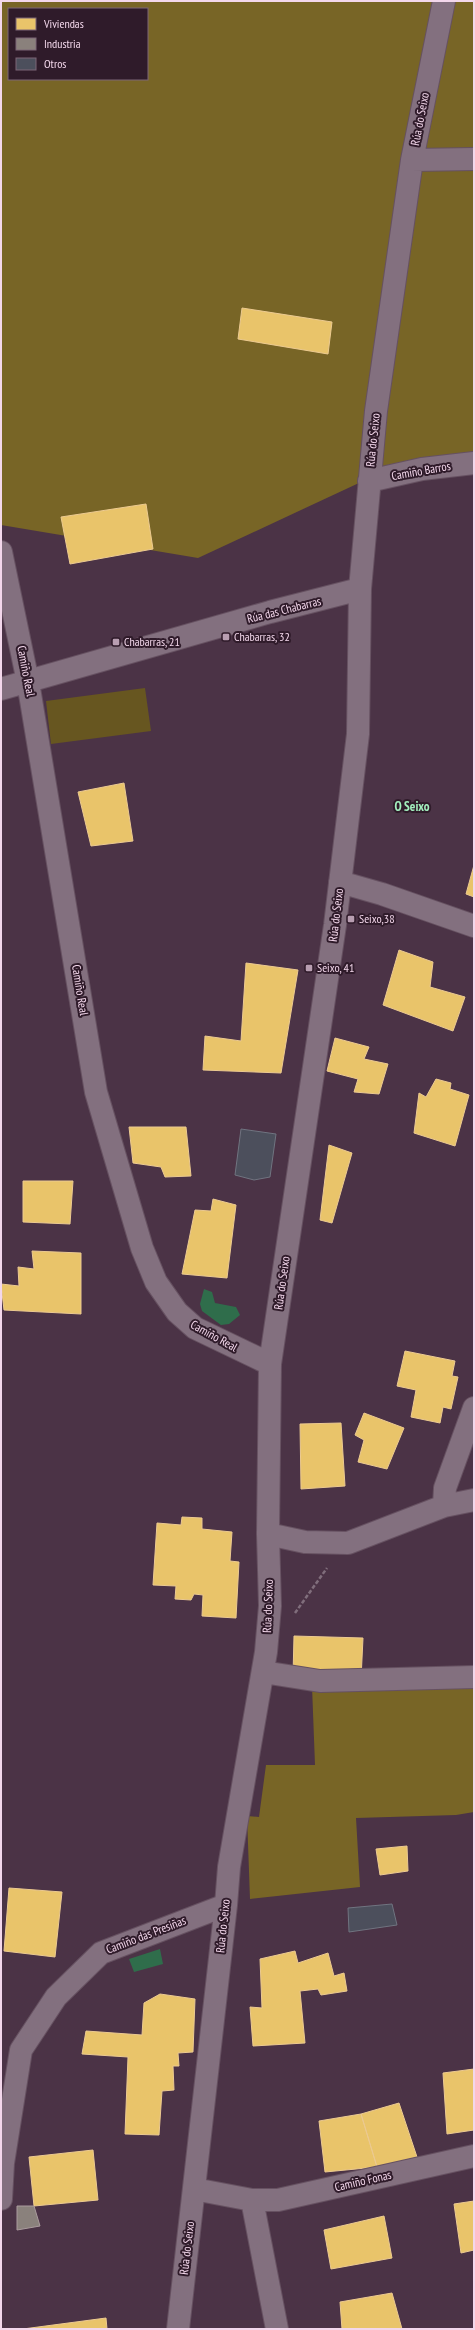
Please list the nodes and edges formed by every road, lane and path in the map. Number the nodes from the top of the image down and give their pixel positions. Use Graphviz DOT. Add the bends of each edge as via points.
graph roads {
  1 [pos="444,1"];
  2 [pos="474,158"];
  3 [pos="412,160"];
  4 [pos="474,463"];
  5 [pos="369,481"];
  6 [pos="1,552"];
  7 [pos="360,589"];
  8 [pos="28,682"];
  9 [pos="1,689"];
  10 [pos="340,882"];
  11 [pos="474,926"];
  12 [pos="270,1364"];
  13 [pos="474,1408"];
  14 [pos="474,1500"];
  15 [pos="444,1506"];
  16 [pos="268,1534"];
  17 [pos="348,1543"];
  18 [pos="291,1620"];
  19 [pos="263,1672"];
  20 [pos="474,1677"];
  21 [pos="226,1905"];
  22 [pos="474,2156"];
  23 [pos="194,2189"];
  24 [pos="1,2199"];
  25 [pos="252,2200"];
  26 [pos="178,2329"];
  27 [pos="277,2329"];
  1 -- 3 [label="street, Rúa do Seixo"];
  2 -- 3 [label="street"];
  3 -- 5 [label="street, Rúa do Seixo" via="386,339"];
  4 -- 5 [label="street, Camiño Barros" via="422,469"];
  5 -- 7 [label="street, Rúa do Seixo"];
  6 -- 8 [label="street, Camiño Real"];
  7 -- 8 [label="street, Rúa das Chabarras" via="270,612"];
  7 -- 10 [label="street, Rúa do Seixo" via="358,734"];
  8 -- 9 [label="street, Rúa das Chabarras"];
  8 -- 12 [label="street, Camiño Real" via="96,1092 142,1248 156,1282 177,1312 195,1328"];
  10 -- 11 [label="street, Rúa do Seixo"];
  10 -- 12 [label="street, Rúa do Seixo"];
  12 -- 16 [label="street, Rúa do Seixo"];
  13 -- 15 [label="street" via="445,1488"];
  14 -- 15 [label="street"];
  15 -- 17 [label="street"];
  16 -- 17 [label="street" via="305,1542"];
  16 -- 19 [label="street, Rúa do Seixo" via="270,1606"];
  17 -- 18 [label="path" via="319,1578"];
  19 -- 20 [label="street" via="320,1681"];
  19 -- 21 [label="street, Rúa do Seixo" via="229,1867"];
  21 -- 23 [label="street, Rúa do Seixo"];
  21 -- 24 [label="street, Camiño das Presiñas" via="101,1953 56,1997 21,2050 3,2163"];
  22 -- 25 [label="street, Camiño Fonas" via="278,2200"];
  23 -- 25 [label="street, Camiño Fonas"];
  23 -- 26 [label="street, Rúa do Seixo"];
  25 -- 27 [label="street"];
}
